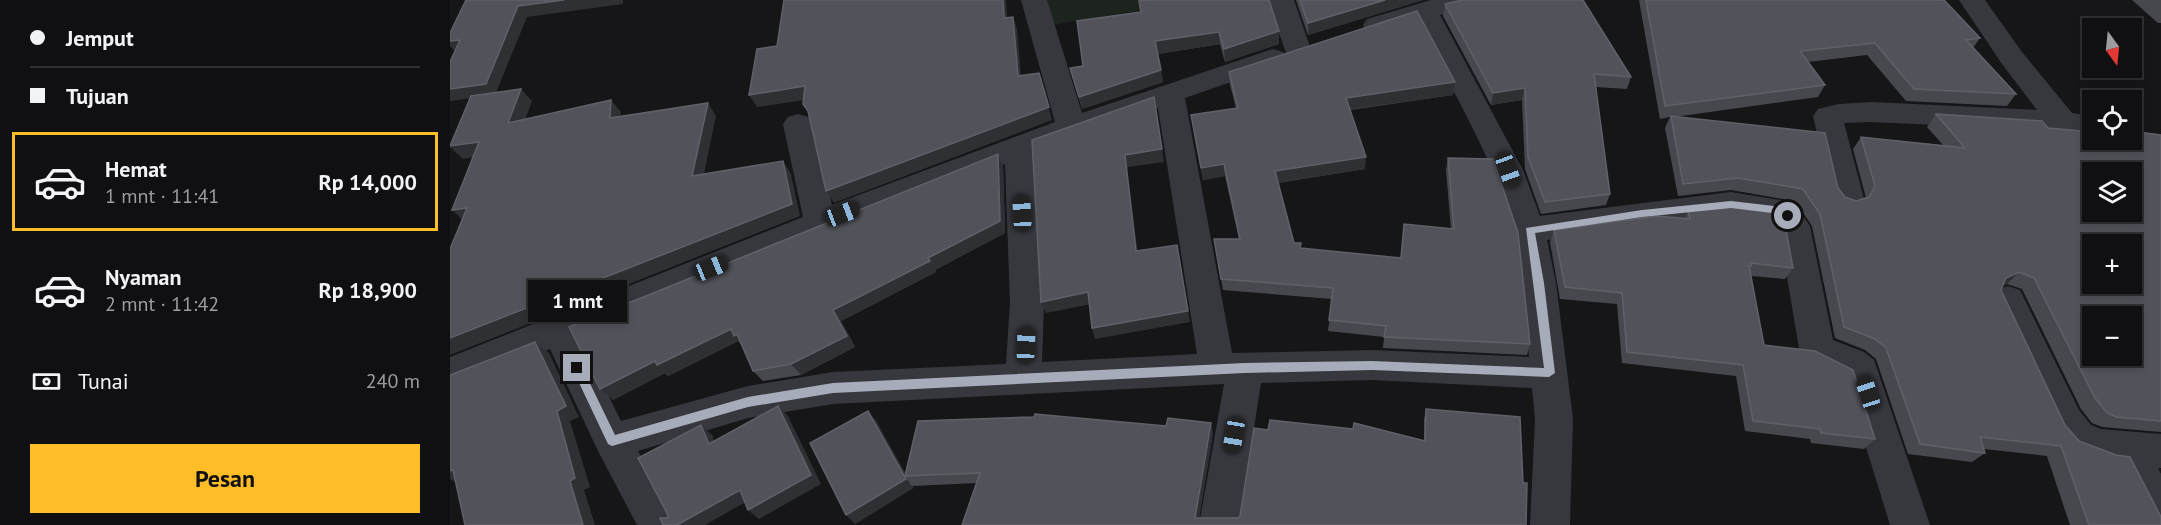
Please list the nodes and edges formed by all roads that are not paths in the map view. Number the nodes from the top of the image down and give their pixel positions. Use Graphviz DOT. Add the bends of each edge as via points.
graph roads {
  1 [pos="1034,0"];
  2 [pos="1281,0"];
  3 [pos="1467,0"];
  4 [pos="1972,0"];
  5 [pos="1424,10"];
  6 [pos="1297,50"];
  7 [pos="1170,93"];
  8 [pos="2063,122"];
  9 [pos="798,124"];
  10 [pos="2082,125"];
  11 [pos="1071,126"];
  12 [pos="1019,146"];
  13 [pos="1848,199"];
  14 [pos="820,223"];
  15 [pos="1529,230"];
  16 [pos="2008,300"];
  17 [pos="559,332"];
  18 [pos="1231,368"];
  19 [pos="450,373"];
  20 [pos="1549,373"];
  21 [pos="1023,378"];
  22 [pos="620,438"];
  23 [pos="2145,450"];
  24 [pos="2161,514"];
  25 [pos="659,525"];
  26 [pos="1219,525"];
  27 [pos="1550,525"];
  28 [pos="1910,525"];
  1 -- 11 [label="street"];
  2 -- 6 [label="street"];
  3 -- 5 [label="street"];
  4 -- 8 [label="street"];
  5 -- 6 [label="street"];
  5 -- 15 [label="street" via="1508,170"];
  6 -- 7 [label="street"];
  7 -- 11 [label="street"];
  7 -- 18 [label="street"];
  8 -- 10 [label="street"];
  8 -- 13 [label="street" via="1876,112 1828,116"];
  9 -- 14 [label="street"];
  11 -- 12 [label="street"];
  12 -- 14 [label="street"];
  12 -- 21 [label="street" via="1027,303"];
  14 -- 17 [label="street"];
  15 -- 20 [label="street"];
  15 -- 28 [label="street" via="1703,206 1731,204 1782,211 1794,226 1817,348 1850,361 1861,371"];
  16 -- 23 [label="street" via="2066,422 2078,437 2101,447"];
  17 -- 19 [label="street"];
  17 -- 22 [label="street"];
  18 -- 20 [label="street" via="1372,365"];
  18 -- 21 [label="street"];
  18 -- 26 [label="street"];
  20 -- 27 [label="street" via="1554,419"];
  21 -- 22 [label="street" via="833,388 748,402"];
  22 -- 25 [label="street"];
  23 -- 24 [label="street"];
}
